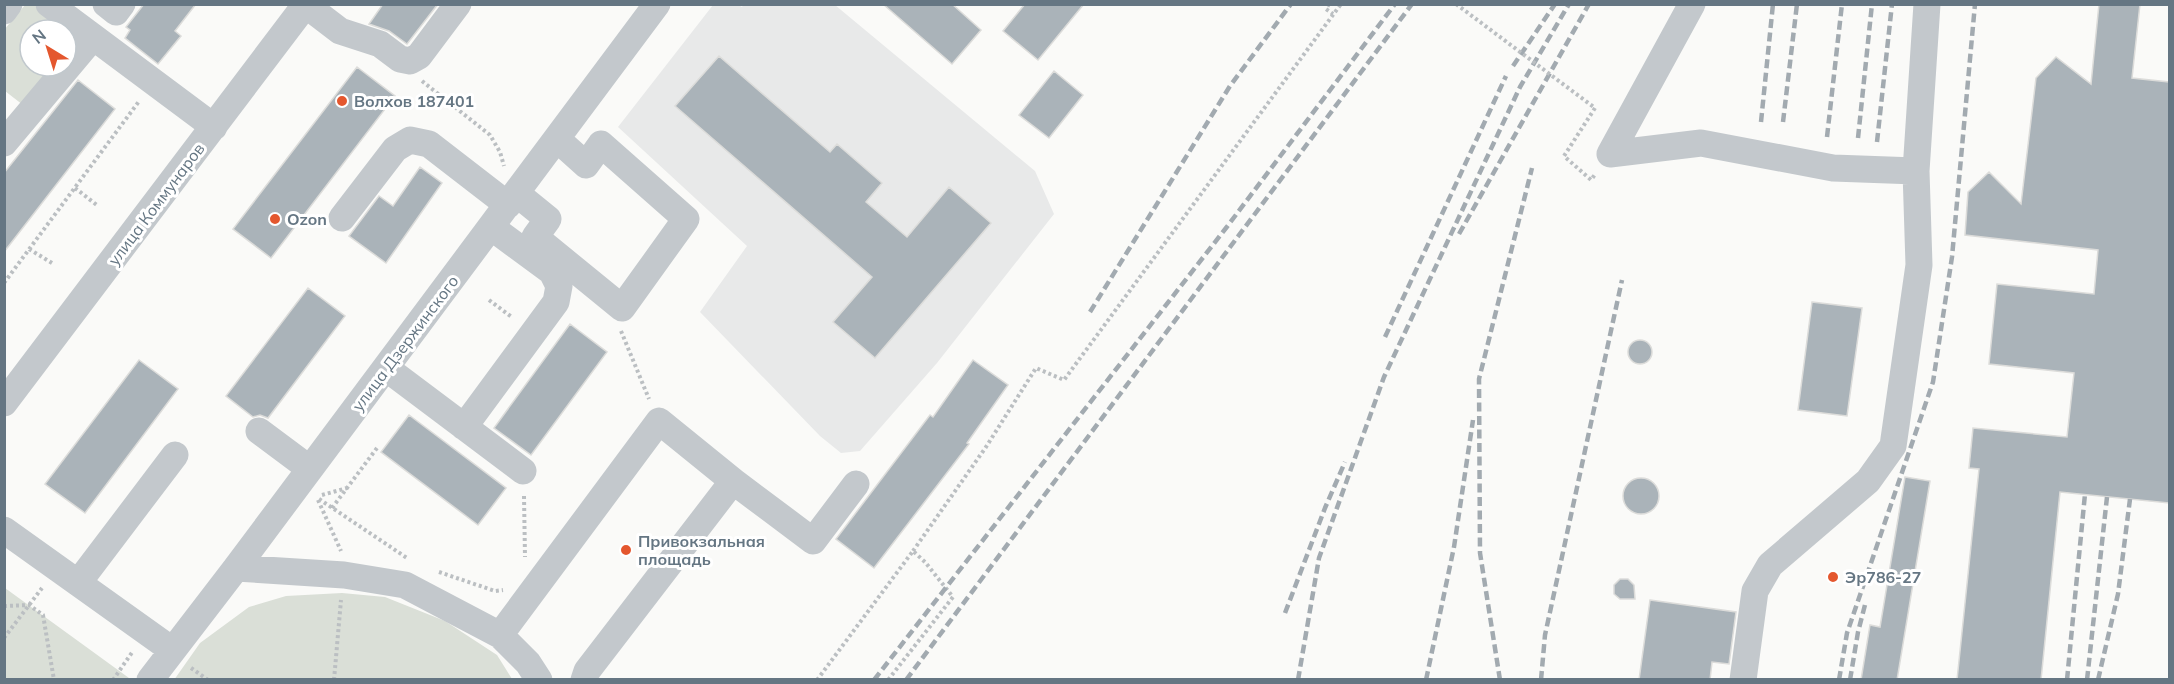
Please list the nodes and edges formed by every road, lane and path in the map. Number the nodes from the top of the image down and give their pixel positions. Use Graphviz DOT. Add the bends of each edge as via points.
graph roads {
  1 [pos="9,4"];
  2 [pos="49,4"];
  3 [pos="106,4"];
  4 [pos="122,4"];
  5 [pos="458,4"];
  6 [pos="657,4"];
  7 [pos="1329,4"];
  8 [pos="1341,4"];
  9 [pos="1456,4"];
  10 [pos="1692,4"];
  11 [pos="1927,4"];
  12 [pos="306,5"];
  13 [pos="4,11"];
  14 [pos="1334,14"];
  15 [pos="93,37"];
  16 [pos="410,61"];
  17 [pos="154,82"];
  18 [pos="214,127"];
  19 [pos="557,139"];
  20 [pos="4,143"];
  21 [pos="1564,156"];
  22 [pos="1916,171"];
  23 [pos="75,188"];
  24 [pos="510,189"];
  25 [pos="98,206"];
  26 [pos="342,219"];
  27 [pos="491,227"];
  28 [pos="30,249"];
  29 [pos="52,263"];
  30 [pos="4,283"];
  31 [pos="622,308"];
  32 [pos="386,368"];
  33 [pos="4,403"];
  34 [pos="659,421"];
  35 [pos="464,427"];
  36 [pos="259,432"];
  37 [pos="377,448"];
  38 [pos="175,455"];
  39 [pos="310,469"];
  40 [pos="523,471"];
  41 [pos="733,481"];
  42 [pos="856,484"];
  43 [pos="348,487"];
  44 [pos="316,497"];
  45 [pos="332,508"];
  46 [pos="4,530"];
  47 [pos="914,551"];
  48 [pos="345,560"];
  49 [pos="416,564"];
  50 [pos="236,568"];
  51 [pos="438,572"];
  52 [pos="68,576"];
  53 [pos="342,593"];
  54 [pos="526,595"];
  55 [pos="29,605"];
  56 [pos="4,606"];
  57 [pos="146,632"];
  58 [pos="500,635"];
  59 [pos="4,638"];
  60 [pos="179,657"];
  61 [pos="54,680"];
  62 [pos="113,680"];
  63 [pos="150,680"];
  64 [pos="208,680"];
  65 [pos="334,680"];
  66 [pos="539,680"];
  67 [pos="584,680"];
  68 [pos="817,680"];
  69 [pos="888,680"];
  70 [pos="1743,680"];
  1 -- 13 [label="street"];
  2 -- 15 [label="street"];
  3 -- 4 [label="street" via="116,12"];
  5 -- 16 [label="street" via="419,56"];
  6 -- 19 [label="street, улица Дзержинского"];
  7 -- 14 [label="path" via="1326,9"];
  8 -- 14 [label="path"];
  9 -- 21 [label="path, bridge" via="1595,108"];
  10 -- 22 [label="street" via="1610,154 1701,143 1833,168"];
  11 -- 22 [label="street"];
  12 -- 16 [label="street" via="340,31 381,44 400,59"];
  12 -- 18 [label="street, улица Коммунаров"];
  14 -- 47 [label="path" via="1064,380 1036,368"];
  15 -- 17 [label="street"];
  15 -- 20 [label="street"];
  16 -- 24 [label="path" via="429,88 490,135 500,152"];
  17 -- 18 [label="street"];
  17 -- 23 [label="path"];
  18 -- 33 [label="street, улица Коммунаров"];
  19 -- 24 [label="street, улица Дзержинского"];
  19 -- 31 [label="street" via="586,165 601,144 686,219"];
  22 -- 70 [label="street" via="1919,266 1893,446 1868,481 1770,565 1755,591"];
  23 -- 25 [label="path"];
  23 -- 28 [label="path"];
  24 -- 26 [label="street" via="429,144 410,140 395,149"];
  24 -- 27 [label="street, улица Дзержинского"];
  24 -- 31 [label="street" via="548,219 536,237"];
  27 -- 32 [label="street, улица Дзержинского"];
  27 -- 35 [label="street" via="552,272 559,286 556,302"];
  28 -- 29 [label="path"];
  28 -- 30 [label="path"];
  31 -- 34 [label="path" via="621,333"];
  32 -- 35 [label="street"];
  32 -- 39 [label="street, улица Дзержинского"];
  34 -- 41 [label="street"];
  34 -- 54 [label="street"];
  35 -- 40 [label="street"];
  36 -- 39 [label="street"];
  37 -- 43 [label="path"];
  38 -- 52 [label="street"];
  39 -- 50 [label="street, улица Дзержинского"];
  40 -- 54 [label="path"];
  41 -- 42 [label="street" via="813,541"];
  41 -- 67 [label="street"];
  43 -- 44 [label="path"];
  43 -- 45 [label="path"];
  44 -- 45 [label="path"];
  44 -- 48 [label="path"];
  45 -- 49 [label="path"];
  46 -- 52 [label="street"];
  47 -- 68 [label="path"];
  47 -- 69 [label="path" via="953,597"];
  50 -- 58 [label="street" via="344,575 405,585"];
  50 -- 60 [label="street, улица Дзержинского"];
  51 -- 54 [label="path" via="495,591"];
  52 -- 55 [label="path"];
  52 -- 57 [label="street"];
  53 -- 65 [label="path"];
  54 -- 58 [label="street"];
  55 -- 56 [label="path"];
  55 -- 59 [label="path"];
  55 -- 61 [label="path" via="43,615"];
  57 -- 60 [label="street"];
  57 -- 62 [label="path"];
  58 -- 66 [label="street"];
  60 -- 63 [label="street, улица Дзержинского"];
  60 -- 64 [label="path"];
}
